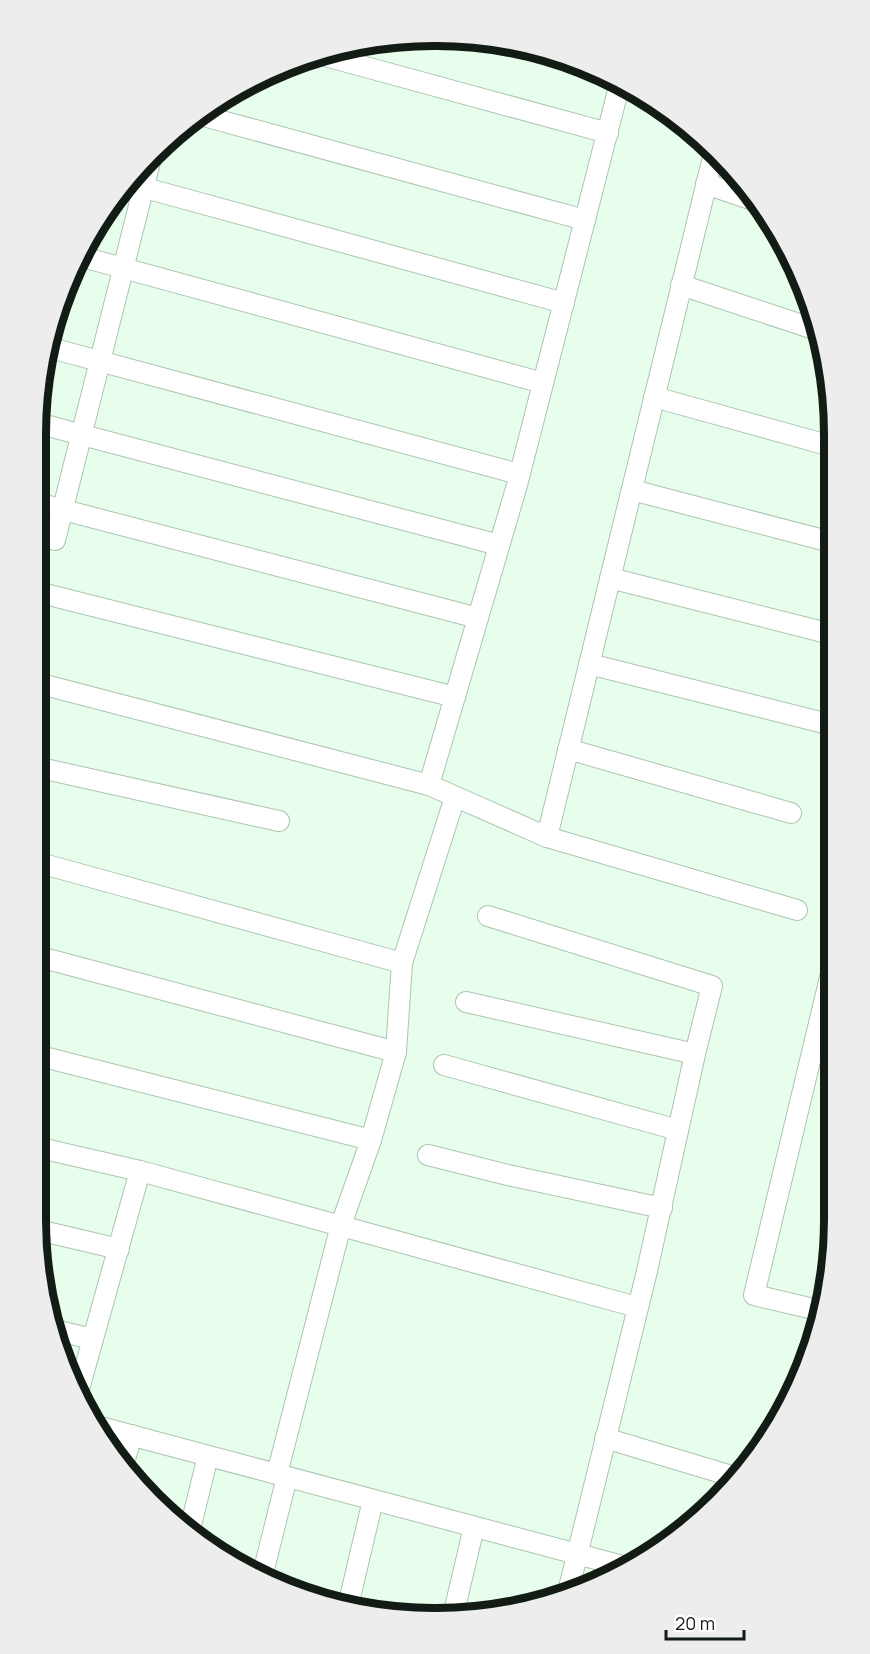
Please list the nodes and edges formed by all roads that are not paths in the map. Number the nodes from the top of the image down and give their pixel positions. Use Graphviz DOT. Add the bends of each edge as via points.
graph roads {
  1 [pos="337,59"];
  2 [pos="618,93"];
  3 [pos="211,118"];
  4 [pos="608,133"];
  5 [pos="712,162"];
  6 [pos="706,184"];
  7 [pos="137,186"];
  8 [pos="134,189"];
  9 [pos="741,196"];
  10 [pos="585,220"];
  11 [pos="89,259"];
  12 [pos="124,267"];
  13 [pos="681,285"];
  14 [pos="564,303"];
  15 [pos="808,327"];
  16 [pos="56,349"];
  17 [pos="100,361"];
  18 [pos="543,383"];
  19 [pos="654,397"];
  20 [pos="46,425"];
  21 [pos="82,434"];
  22 [pos="824,444"];
  23 [pos="519,474"];
  24 [pos="632,490"];
  25 [pos="46,505"];
  26 [pos="63,509"];
  27 [pos="55,540"];
  28 [pos="824,540"];
  29 [pos="499,545"];
  30 [pos="610,578"];
  31 [pos="46,594"];
  32 [pos="478,618"];
  33 [pos="824,632"];
  34 [pos="589,664"];
  35 [pos="46,685"];
  36 [pos="455,697"];
  37 [pos="824,723"];
  38 [pos="568,749"];
  39 [pos="46,768"];
  40 [pos="429,786"];
  41 [pos="455,797"];
  42 [pos="791,813"];
  43 [pos="279,821"];
  44 [pos="547,837"];
  45 [pos="46,865"];
  46 [pos="797,910"];
  47 [pos="488,916"];
  48 [pos="46,959"];
  49 [pos="402,963"];
  50 [pos="466,1002"];
  51 [pos="824,1002"];
  52 [pos="396,1052"];
  53 [pos="695,1054"];
  54 [pos="46,1058"];
  55 [pos="444,1065"];
  56 [pos="678,1130"];
  57 [pos="371,1140"];
  58 [pos="46,1149"];
  59 [pos="428,1155"];
  60 [pos="140,1172"];
  61 [pos="662,1208"];
  62 [pos="341,1225"];
  63 [pos="47,1232"];
  64 [pos="118,1249"];
  65 [pos="637,1307"];
  66 [pos="813,1309"];
  67 [pos="64,1332"];
  68 [pos="93,1340"];
  69 [pos="82,1381"];
  70 [pos="109,1429"];
  71 [pos="132,1436"];
  72 [pos="605,1438"];
  73 [pos="126,1455"];
  74 [pos="208,1456"];
  75 [pos="282,1475"];
  76 [pos="727,1475"];
  77 [pos="373,1500"];
  78 [pos="192,1522"];
  79 [pos="474,1527"];
  80 [pos="577,1554"];
  81 [pos="613,1564"];
  82 [pos="264,1568"];
  83 [pos="570,1583"];
  84 [pos="350,1598"];
  85 [pos="455,1607"];
  1 -- 4 [label="street"];
  2 -- 4 [label="street"];
  3 -- 10 [label="street"];
  4 -- 10 [label="street"];
  5 -- 6 [label="street"];
  6 -- 9 [label="street"];
  6 -- 13 [label="street"];
  7 -- 14 [label="street"];
  8 -- 12 [label="street"];
  10 -- 14 [label="street"];
  11 -- 12 [label="street"];
  12 -- 17 [label="street"];
  12 -- 18 [label="street"];
  13 -- 15 [label="street"];
  13 -- 19 [label="street"];
  14 -- 18 [label="street"];
  16 -- 17 [label="street"];
  17 -- 21 [label="street"];
  17 -- 23 [label="street"];
  18 -- 23 [label="street"];
  19 -- 22 [label="street"];
  19 -- 24 [label="street"];
  20 -- 21 [label="street"];
  21 -- 26 [label="street"];
  21 -- 29 [label="street"];
  23 -- 29 [label="street"];
  24 -- 28 [label="street"];
  24 -- 30 [label="street"];
  25 -- 26 [label="street"];
  26 -- 27 [label="street"];
  26 -- 32 [label="street"];
  29 -- 32 [label="street"];
  30 -- 33 [label="street"];
  30 -- 34 [label="street"];
  31 -- 36 [label="street"];
  32 -- 36 [label="street"];
  34 -- 37 [label="street"];
  34 -- 38 [label="street"];
  35 -- 40 [label="street"];
  36 -- 40 [label="street"];
  38 -- 42 [label="street"];
  38 -- 44 [label="street"];
  39 -- 43 [label="street"];
  40 -- 41 [label="street"];
  41 -- 44 [label="street"];
  41 -- 49 [label="street"];
  44 -- 46 [label="street"];
  45 -- 49 [label="street"];
  47 -- 53 [label="street" via="712,986"];
  48 -- 52 [label="street"];
  49 -- 52 [label="street"];
  50 -- 53 [label="street"];
  51 -- 66 [label="street" via="754,1295"];
  52 -- 57 [label="street"];
  53 -- 56 [label="street"];
  54 -- 57 [label="street"];
  55 -- 56 [label="street"];
  56 -- 61 [label="street"];
  57 -- 62 [label="street"];
  58 -- 60 [label="street"];
  59 -- 61 [label="street"];
  60 -- 62 [label="street"];
  60 -- 64 [label="street"];
  61 -- 65 [label="street"];
  62 -- 65 [label="street"];
  62 -- 75 [label="street"];
  63 -- 64 [label="street"];
  64 -- 68 [label="street"];
  65 -- 72 [label="street"];
  67 -- 68 [label="street"];
  68 -- 69 [label="street"];
  70 -- 71 [label="street"];
  71 -- 73 [label="street"];
  71 -- 74 [label="street"];
  72 -- 76 [label="street"];
  72 -- 80 [label="street"];
  74 -- 75 [label="street"];
  74 -- 78 [label="street"];
  75 -- 77 [label="street"];
  75 -- 82 [label="street"];
  77 -- 79 [label="street"];
  77 -- 84 [label="street"];
  79 -- 80 [label="street"];
  79 -- 85 [label="street"];
  80 -- 81 [label="street"];
  80 -- 83 [label="street"];
}
